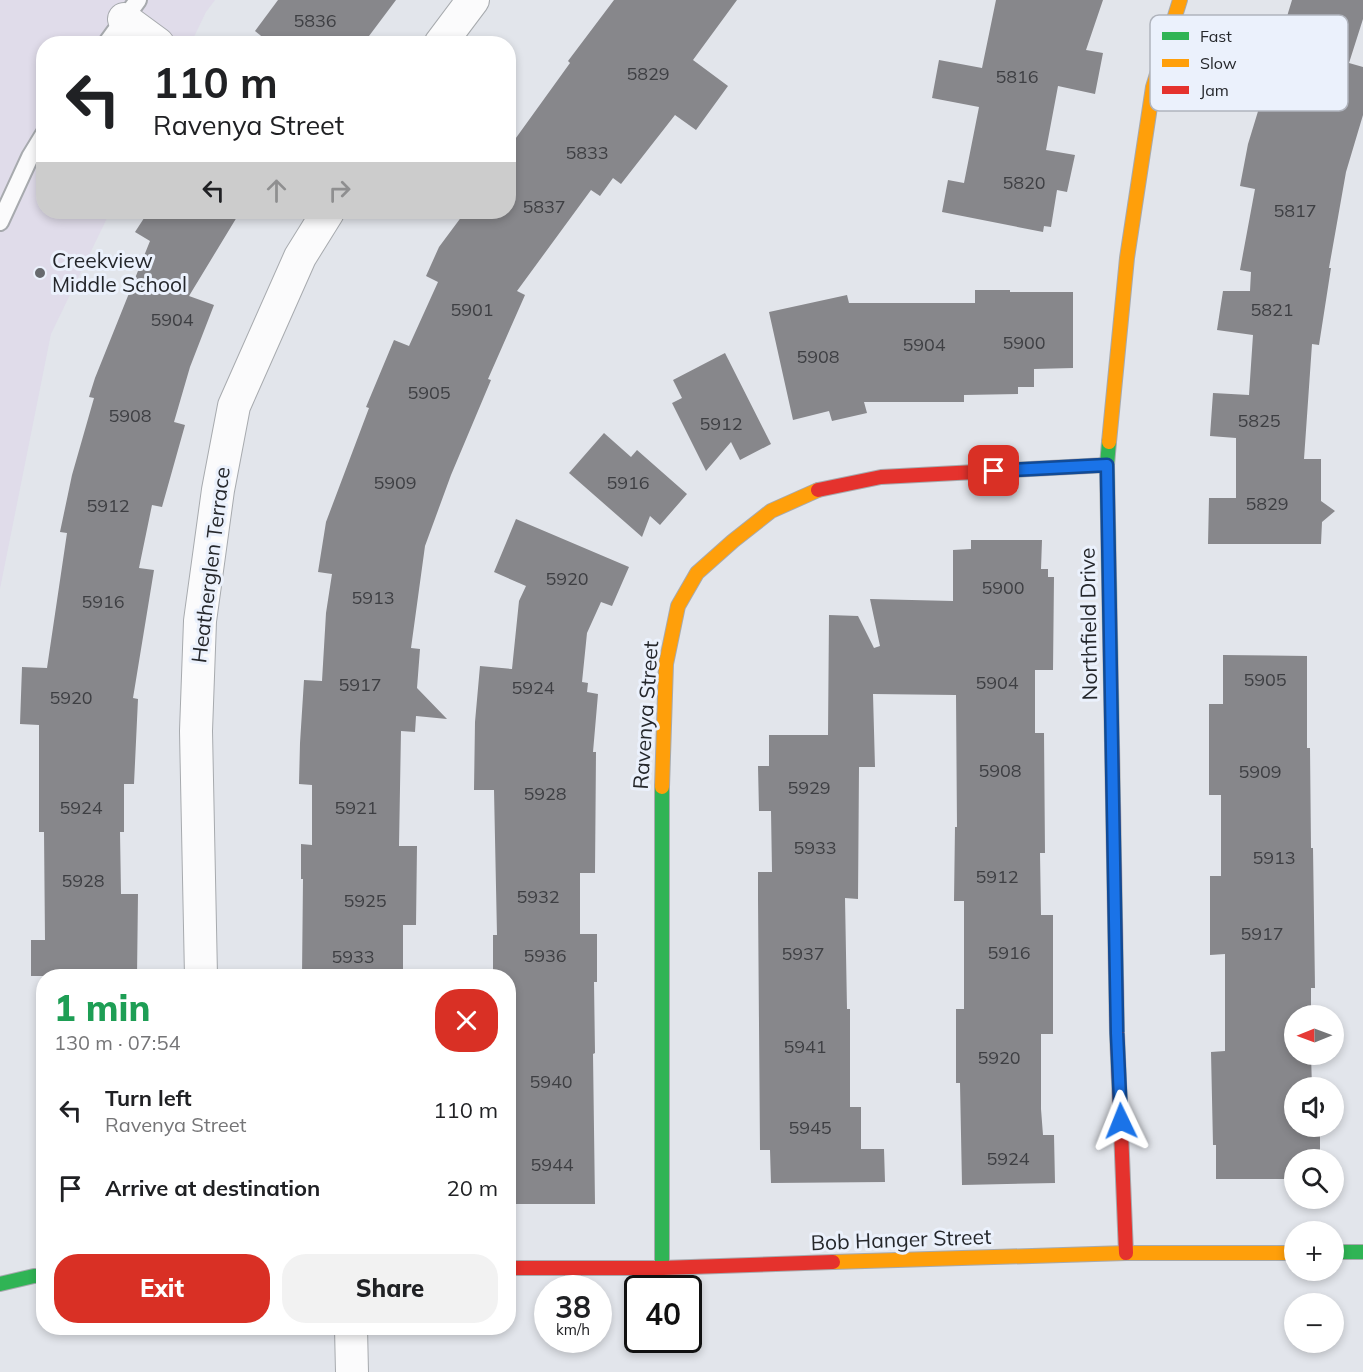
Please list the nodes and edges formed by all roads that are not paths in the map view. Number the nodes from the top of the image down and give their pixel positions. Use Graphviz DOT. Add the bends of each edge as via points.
graph roads {
  1 [pos="473,0"];
  2 [pos="1180,0"];
  3 [pos="131,9"];
  4 [pos="1175,15"];
  5 [pos="112,36"];
  6 [pos="152,36"];
  7 [pos="446,36"];
  8 [pos="1150,110"];
  9 [pos="36,148"];
  10 [pos="324,219"];
  11 [pos="0,222"];
  12 [pos="1107,465"];
  13 [pos="201,969"];
  14 [pos="1284,1252"];
  15 [pos="1344,1252"];
  16 [pos="1363,1252"];
  17 [pos="1126,1253"];
  18 [pos="516,1268"];
  19 [pos="662,1268"];
  20 [pos="36,1276"];
  21 [pos="0,1284"];
  22 [pos="351,1335"];
  23 [pos="352,1372"];
  1 -- 7 [label="street"];
  2 -- 4 [label="street, Northfield Drive"];
  3 -- 5 [label="lane"];
  3 -- 6 [label="street"];
  8 -- 12 [label="street, Northfield Drive" via="1127,258"];
  9 -- 11 [label="lane"];
  10 -- 13 [label="street, Heatherglen Terrace" via="300,257 234,406 218,490 200,621 196,720"];
  12 -- 17 [label="street, Northfield Drive" via="1117,1021"];
  12 -- 19 [label="street, Ravenya Street" via="881,477 817,490 771,511 733,541 697,573 678,606 666,664 661,801"];
  14 -- 17 [label="street, Bob Hanger Street"];
  15 -- 16 [label="street"];
  17 -- 19 [label="street, Bob Hanger Street"];
  18 -- 19 [label="street, Bob Hanger Street"];
  20 -- 21 [label="street"];
  22 -- 23 [label="street"];
}
